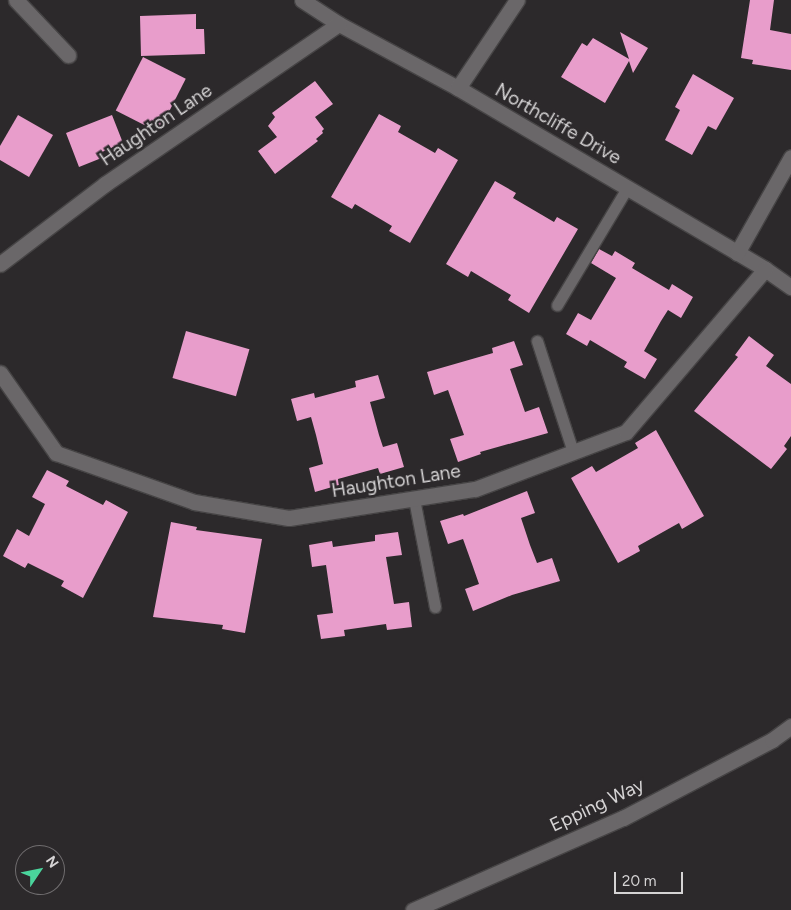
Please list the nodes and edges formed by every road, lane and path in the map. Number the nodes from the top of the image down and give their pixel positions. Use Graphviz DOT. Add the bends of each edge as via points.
graph roads {
  1 [pos="16,0"];
  2 [pos="302,0"];
  3 [pos="517,0"];
  4 [pos="339,24"];
  5 [pos="68,55"];
  6 [pos="458,88"];
  7 [pos="791,157"];
  8 [pos="627,188"];
  9 [pos="737,253"];
  10 [pos="0,264"];
  11 [pos="765,269"];
  12 [pos="791,287"];
  13 [pos="557,305"];
  14 [pos="537,341"];
  15 [pos="0,373"];
  16 [pos="573,452"];
  17 [pos="414,499"];
  18 [pos="435,607"];
  19 [pos="791,726"];
  20 [pos="413,910"];
  1 -- 5 [label="street"];
  2 -- 4 [label="street, Northcliffe Drive"];
  3 -- 6 [label="street"];
  4 -- 6 [label="street, Northcliffe Drive"];
  4 -- 10 [label="street, Haughton Lane" via="105,184"];
  6 -- 8 [label="street, Northcliffe Drive"];
  7 -- 9 [label="street"];
  8 -- 9 [label="street, Northcliffe Drive"];
  8 -- 13 [label="lane"];
  9 -- 11 [label="street, Northcliffe Drive"];
  11 -- 12 [label="street, Northcliffe Drive"];
  11 -- 16 [label="street, Haughton Lane" via="626,432"];
  14 -- 16 [label="lane"];
  15 -- 17 [label="street, Haughton Lane" via="56,453 194,502 289,518"];
  16 -- 17 [label="street, Haughton Lane" via="476,489"];
  17 -- 18 [label="lane"];
  19 -- 20 [label="street, Epping Way" via="772,740 623,818"];
}
